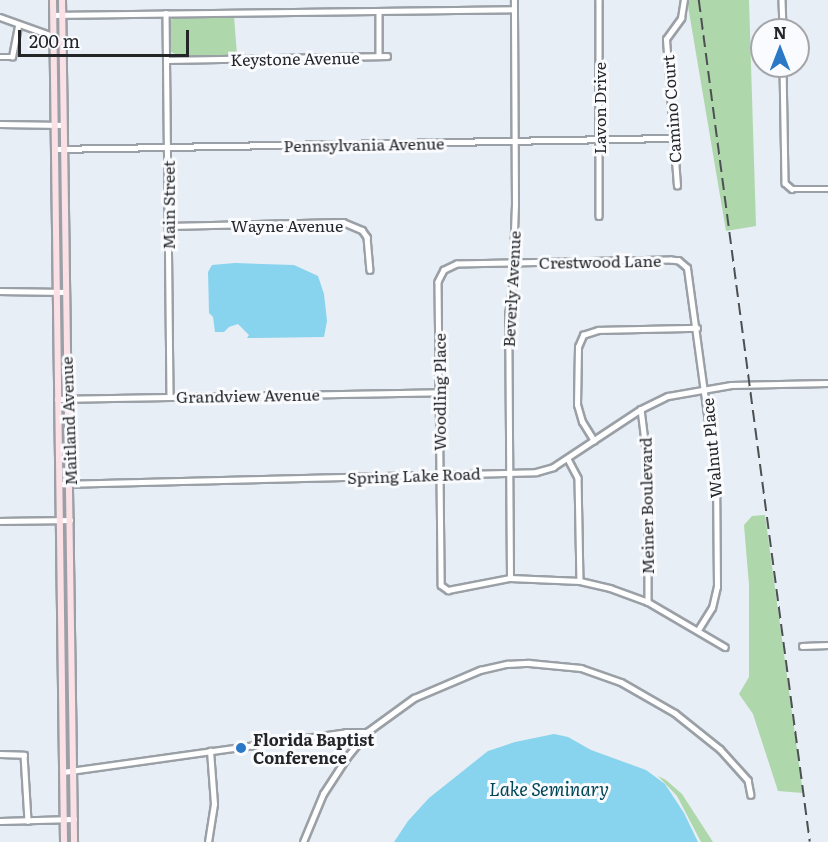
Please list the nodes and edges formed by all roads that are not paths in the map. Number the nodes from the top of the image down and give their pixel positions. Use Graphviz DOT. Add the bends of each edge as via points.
graph roads {
  1 [pos="53,0"];
  2 [pos="62,0"];
  3 [pos="514,0"];
  4 [pos="598,0"];
  5 [pos="684,0"];
  6 [pos="782,0"];
  7 [pos="514,9"];
  8 [pos="379,11"];
  9 [pos="166,14"];
  10 [pos="53,15"];
  11 [pos="62,15"];
  12 [pos="0,17"];
  13 [pos="783,18"];
  14 [pos="18,25"];
  15 [pos="53,36"];
  16 [pos="379,56"];
  17 [pos="387,56"];
  18 [pos="0,57"];
  19 [pos="167,60"];
  20 [pos="783,78"];
  21 [pos="0,124"];
  22 [pos="54,125"];
  23 [pos="63,125"];
  24 [pos="673,138"];
  25 [pos="599,140"];
  26 [pos="514,142"];
  27 [pos="168,147"];
  28 [pos="54,149"];
  29 [pos="63,149"];
  30 [pos="677,186"];
  31 [pos="828,189"];
  32 [pos="599,216"];
  33 [pos="168,226"];
  34 [pos="512,262"];
  35 [pos="685,264"];
  36 [pos="370,270"];
  37 [pos="444,270"];
  38 [pos="0,291"];
  39 [pos="55,292"];
  40 [pos="64,292"];
  41 [pos="697,328"];
  42 [pos="828,383"];
  43 [pos="706,388"];
  44 [pos="440,392"];
  45 [pos="170,397"];
  46 [pos="57,399"];
  47 [pos="66,399"];
  48 [pos="641,409"];
  49 [pos="594,441"];
  50 [pos="568,459"];
  51 [pos="509,472"];
  52 [pos="440,476"];
  53 [pos="70,483"];
  54 [pos="60,484"];
  55 [pos="61,520"];
  56 [pos="70,520"];
  57 [pos="0,521"];
  58 [pos="61,576"];
  59 [pos="71,576"];
  60 [pos="510,578"];
  61 [pos="580,581"];
  62 [pos="648,602"];
  63 [pos="698,630"];
  64 [pos="828,645"];
  65 [pos="72,646"];
  66 [pos="802,646"];
  67 [pos="725,647"];
  68 [pos="62,658"];
  69 [pos="367,732"];
  70 [pos="210,751"];
  71 [pos="0,754"];
  72 [pos="73,770"];
  73 [pos="63,772"];
  74 [pos="751,795"];
  75 [pos="74,819"];
  76 [pos="28,820"];
  77 [pos="63,820"];
  78 [pos="0,821"];
  79 [pos="64,842"];
  80 [pos="74,842"];
  81 [pos="208,842"];
  82 [pos="303,842"];
  1 -- 10 [label="main road, Maitland Avenue"];
  2 -- 11 [label="main road, Maitland Avenue"];
  3 -- 7 [label="street, Beverly Avenue"];
  4 -- 25 [label="street, Lavon Drive"];
  5 -- 24 [label="street, Camino Court" via="681,18 666,39"];
  6 -- 13 [label="street"];
  7 -- 8 [label="street"];
  7 -- 26 [label="street, Beverly Avenue"];
  8 -- 9 [label="street"];
  8 -- 16 [label="street"];
  9 -- 11 [label="street"];
  9 -- 19 [label="street, Main Street"];
  10 -- 11 [label="street"];
  10 -- 15 [label="main road, Maitland Avenue"];
  11 -- 23 [label="main road, Maitland Avenue"];
  12 -- 14 [label="street"];
  14 -- 15 [label="street"];
  14 -- 18 [label="street" via="12,57"];
  15 -- 22 [label="main road, Maitland Avenue"];
  16 -- 17 [label="street, Keystone Avenue"];
  16 -- 19 [label="street, Keystone Avenue"];
  19 -- 27 [label="street, Main Street"];
  20 -- 31 [label="street" via="785,183 792,189"];
  21 -- 22 [label="street"];
  22 -- 23 [label="street"];
  22 -- 28 [label="main road, Maitland Avenue"];
  23 -- 29 [label="main road, Maitland Avenue"];
  24 -- 25 [label="street, Pennsylvania Avenue"];
  24 -- 30 [label="street, Camino Court"];
  25 -- 26 [label="street, Pennsylvania Avenue"];
  25 -- 32 [label="street, Lavon Drive"];
  26 -- 27 [label="street, Pennsylvania Avenue"];
  26 -- 34 [label="street, Beverly Avenue"];
  27 -- 29 [label="street, Pennsylvania Avenue"];
  27 -- 33 [label="street, Main Street"];
  28 -- 29 [label="street, Pennsylvania Avenue"];
  28 -- 39 [label="main road, Maitland Avenue"];
  29 -- 40 [label="main road, Maitland Avenue"];
  33 -- 36 [label="street, Wayne Avenue" via="343,222 362,230 367,237"];
  33 -- 45 [label="street, Main Street"];
  34 -- 35 [label="street, Crestwood Lane" via="672,260"];
  34 -- 37 [label="street, Crestwood Lane" via="457,264"];
  34 -- 51 [label="street, Beverly Avenue" via="508,315"];
  35 -- 41 [label="street, Walnut Place" via="690,274"];
  37 -- 44 [label="street, Woodling Place" via="438,282"];
  38 -- 39 [label="street"];
  39 -- 40 [label="street"];
  39 -- 46 [label="main road, Maitland Avenue"];
  40 -- 47 [label="main road, Maitland Avenue"];
  41 -- 43 [label="street, Walnut Place"];
  41 -- 49 [label="street" via="598,330 583,335 578,347 577,405"];
  42 -- 43 [label="street, Spring Lake Road"];
  43 -- 48 [label="street, Spring Lake Road" via="668,396"];
  43 -- 63 [label="street, Walnut Place" via="716,480 717,587 712,608"];
  44 -- 45 [label="street, Grandview Avenue"];
  44 -- 52 [label="street, Woodling Place"];
  45 -- 47 [label="street, Grandview Avenue"];
  46 -- 47 [label="street, Grandview Avenue"];
  46 -- 54 [label="main road, Maitland Avenue"];
  47 -- 53 [label="main road, Maitland Avenue"];
  48 -- 49 [label="street, Spring Lake Road"];
  48 -- 62 [label="street, Meiner Boulevard" via="648,466"];
  49 -- 50 [label="street, Spring Lake Road"];
  50 -- 51 [label="street, Spring Lake Road" via="545,470"];
  50 -- 61 [label="street" via="579,483"];
  51 -- 52 [label="street, Spring Lake Road"];
  51 -- 60 [label="street, Beverly Avenue"];
  52 -- 53 [label="street, Spring Lake Road"];
  52 -- 60 [label="street, Woodling Place" via="443,588"];
  53 -- 54 [label="street, Spring Lake Road"];
  53 -- 56 [label="main road, Maitland Avenue"];
  54 -- 55 [label="main road, Maitland Avenue"];
  55 -- 56 [label="street"];
  55 -- 57 [label="street"];
  55 -- 58 [label="main road, Maitland Avenue"];
  56 -- 59 [label="main road, Maitland Avenue"];
  58 -- 59 [label="street"];
  58 -- 68 [label="main road, Maitland Avenue"];
  59 -- 65 [label="main road, Maitland Avenue"];
  60 -- 61 [label="street"];
  61 -- 62 [label="street"];
  62 -- 63 [label="street"];
  63 -- 67 [label="street"];
  64 -- 66 [label="street"];
  65 -- 68 [label="main road"];
  65 -- 72 [label="main road, Maitland Avenue"];
  68 -- 73 [label="main road, Maitland Avenue"];
  69 -- 70 [label="street"];
  69 -- 74 [label="street" via="414,698 480,670 529,663 581,668 621,682 675,713 734,763 748,780"];
  69 -- 82 [label="street" via="323,794"];
  70 -- 72 [label="street"];
  70 -- 81 [label="street" via="214,789"];
  71 -- 76 [label="street" via="24,755"];
  72 -- 73 [label="street"];
  72 -- 75 [label="main road, Maitland Avenue"];
  73 -- 77 [label="main road, Maitland Avenue"];
  75 -- 77 [label="street"];
  75 -- 80 [label="main road, Maitland Avenue"];
  76 -- 77 [label="street"];
  76 -- 78 [label="street"];
  77 -- 79 [label="main road, Maitland Avenue"];
}
